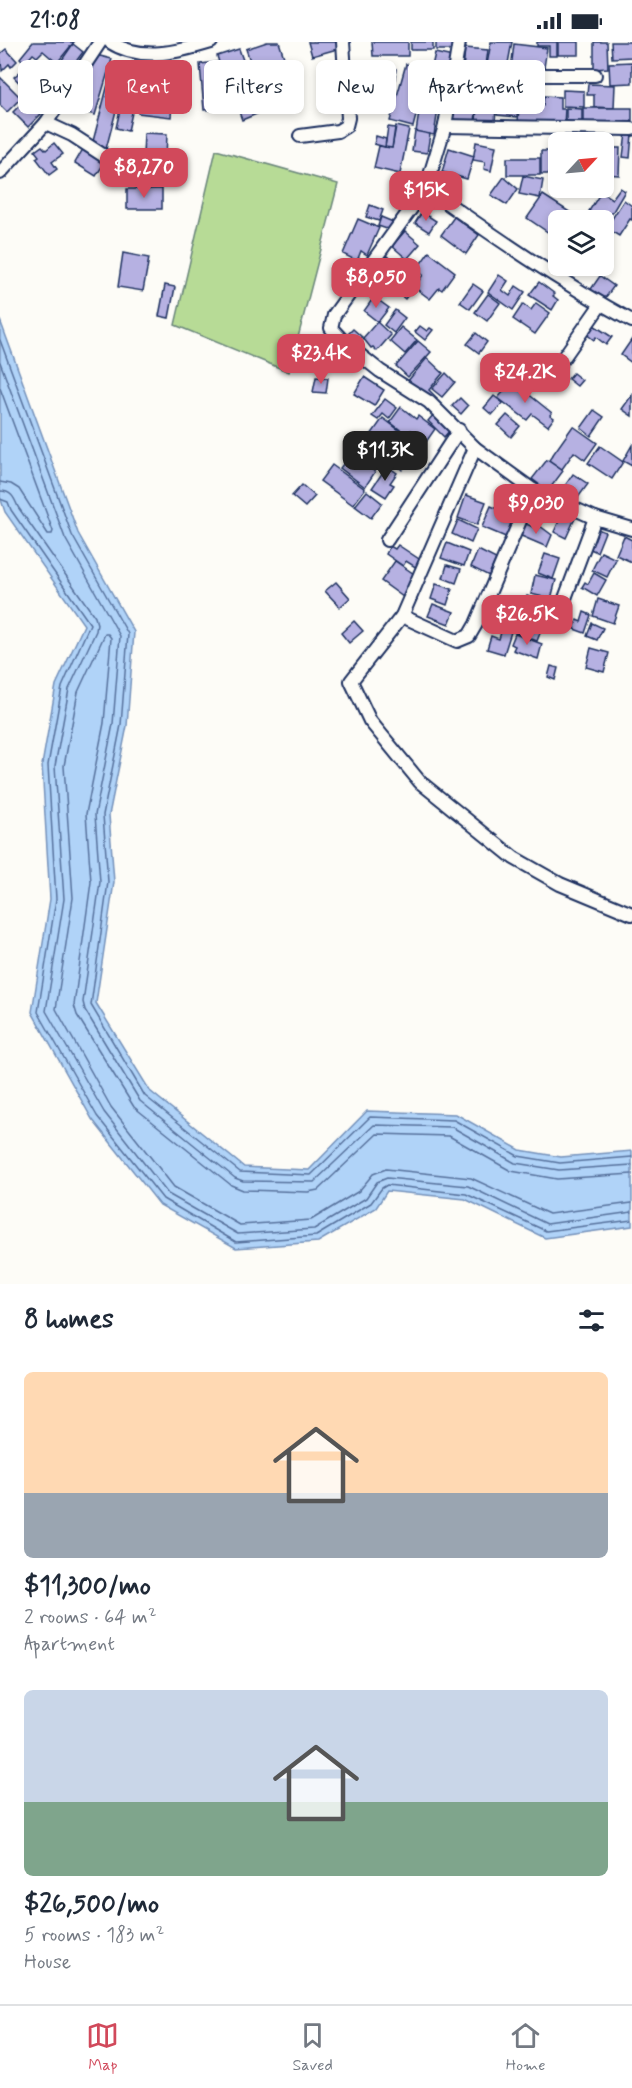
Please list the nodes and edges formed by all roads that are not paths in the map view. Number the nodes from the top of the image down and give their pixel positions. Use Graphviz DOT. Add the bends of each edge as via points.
graph roads {
  1 [pos="99,42"];
  2 [pos="110,42"];
  3 [pos="211,42"];
  4 [pos="344,42"];
  5 [pos="459,42"];
  6 [pos="182,46"];
  7 [pos="456,60"];
  8 [pos="545,75"];
  9 [pos="595,75"];
  10 [pos="447,114"];
  11 [pos="46,123"];
  12 [pos="445,126"];
  13 [pos="632,129"];
  14 [pos="300,136"];
  15 [pos="114,163"];
  16 [pos="0,173"];
  17 [pos="426,188"];
  18 [pos="601,304"];
  19 [pos="632,321"];
  20 [pos="549,385"];
  21 [pos="459,430"];
  22 [pos="475,448"];
  23 [pos="533,490"];
  24 [pos="595,518"];
  25 [pos="632,529"];
  26 [pos="387,540"];
  27 [pos="402,616"];
  28 [pos="558,617"];
  29 [pos="632,914"];
  1 -- 11 [label="street"];
  2 -- 6 [label="street" via="148,55"];
  3 -- 6 [label="street"];
  4 -- 14 [label="street" via="346,126"];
  5 -- 7 [label="street"];
  8 -- 9 [label="street"];
  10 -- 12 [label="street"];
  11 -- 15 [label="street"];
  11 -- 16 [label="street"];
  12 -- 13 [label="street"];
  12 -- 17 [label="street"];
  17 -- 18 [label="street"];
  17 -- 21 [label="street" via="334,315 331,328 380,370 429,402"];
  18 -- 19 [label="street"];
  18 -- 20 [label="street"];
  21 -- 22 [label="street"];
  21 -- 26 [label="street"];
  22 -- 23 [label="street"];
  22 -- 27 [label="street"];
  23 -- 24 [label="street"];
  23 -- 27 [label="street" via="469,636 457,641"];
  24 -- 25 [label="street"];
  24 -- 28 [label="street"];
  27 -- 29 [label="street" via="351,681 370,721 420,782 514,858 560,884"];
}
